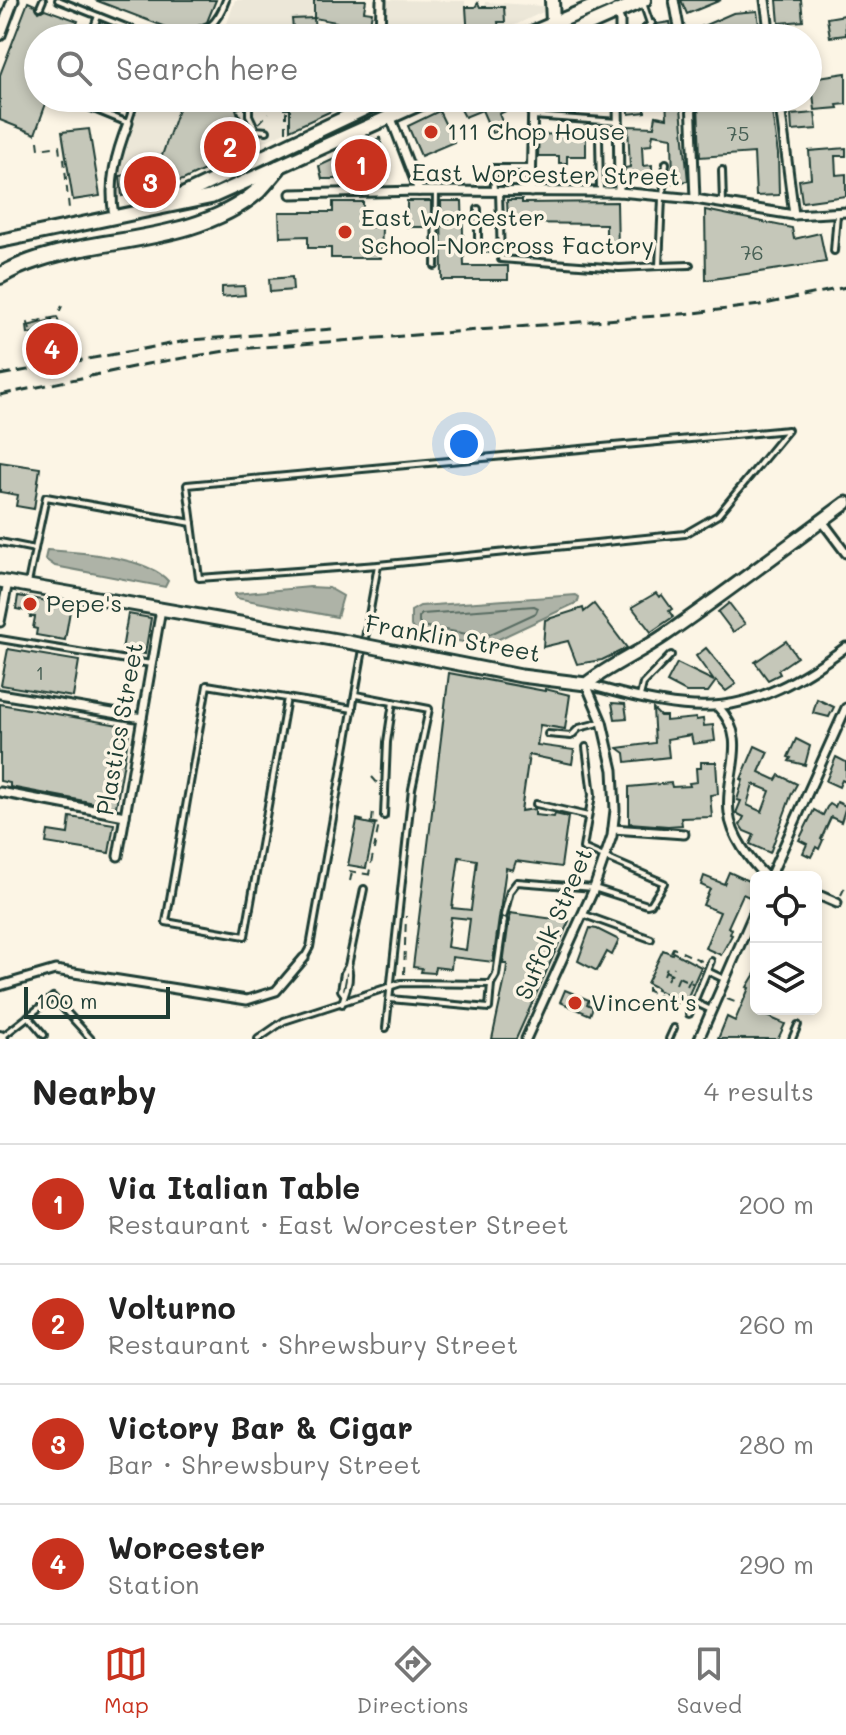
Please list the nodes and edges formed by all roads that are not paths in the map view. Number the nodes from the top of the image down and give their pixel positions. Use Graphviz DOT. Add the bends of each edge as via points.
graph roads {
  1 [pos="13,0"];
  2 [pos="43,0"];
  3 [pos="58,0"];
  4 [pos="226,0"];
  5 [pos="381,0"];
  6 [pos="552,0"];
  7 [pos="674,0"];
  8 [pos="765,0"];
  9 [pos="641,2"];
  10 [pos="612,3"];
  11 [pos="40,7"];
  12 [pos="98,16"];
  13 [pos="553,23"];
  14 [pos="652,23"];
  15 [pos="95,24"];
  16 [pos="118,24"];
  17 [pos="214,24"];
  18 [pos="380,24"];
  19 [pos="580,24"];
  20 [pos="617,24"];
  21 [pos="678,24"];
  22 [pos="768,24"];
  23 [pos="0,35"];
  24 [pos="101,112"];
  25 [pos="132,112"];
  26 [pos="249,112"];
  27 [pos="356,112"];
  28 [pos="388,112"];
  29 [pos="400,112"];
  30 [pos="533,112"];
  31 [pos="618,112"];
  32 [pos="692,112"];
  33 [pos="781,112"];
  34 [pos="533,116"];
  35 [pos="389,117"];
  36 [pos="618,122"];
  37 [pos="128,123"];
  38 [pos="267,131"];
  39 [pos="599,137"];
  40 [pos="666,163"];
  41 [pos="278,168"];
  42 [pos="532,168"];
  43 [pos="722,170"];
  44 [pos="419,191"];
  45 [pos="436,191"];
  46 [pos="496,191"];
  47 [pos="531,192"];
  48 [pos="600,192"];
  49 [pos="619,192"];
  50 [pos="291,194"];
  51 [pos="663,195"];
  52 [pos="695,199"];
  53 [pos="723,203"];
  54 [pos="158,206"];
  55 [pos="478,209"];
  56 [pos="842,212"];
  57 [pos="794,215"];
  58 [pos="114,216"];
  59 [pos="0,241"];
  60 [pos="500,248"];
  61 [pos="834,251"];
  62 [pos="690,265"];
  63 [pos="435,266"];
  64 [pos="659,266"];
  65 [pos="0,276"];
  66 [pos="846,503"];
  67 [pos="822,521"];
  68 [pos="192,523"];
  69 [pos="0,542"];
  70 [pos="35,549"];
  71 [pos="846,553"];
  72 [pos="378,565"];
  73 [pos="4,581"];
  74 [pos="28,586"];
  75 [pos="161,609"];
  76 [pos="0,622"];
  77 [pos="0,639"];
  78 [pos="846,647"];
  79 [pos="671,655"];
  80 [pos="151,664"];
  81 [pos="586,684"];
  82 [pos="0,694"];
  83 [pos="356,695"];
  84 [pos="287,698"];
  85 [pos="639,699"];
  86 [pos="393,702"];
  87 [pos="718,707"];
  88 [pos="846,708"];
  89 [pos="353,709"];
  90 [pos="142,718"];
  91 [pos="602,722"];
  92 [pos="548,734"];
  93 [pos="586,747"];
  94 [pos="0,792"];
  95 [pos="536,804"];
  96 [pos="125,816"];
  97 [pos="384,816"];
  98 [pos="588,816"];
  99 [pos="613,829"];
  100 [pos="684,834"];
  101 [pos="118,856"];
  102 [pos="606,857"];
  103 [pos="763,871"];
  104 [pos="771,871"];
  105 [pos="594,888"];
  106 [pos="364,889"];
  107 [pos="822,897"];
  108 [pos="837,903"];
  109 [pos="582,914"];
  110 [pos="750,921"];
  111 [pos="651,939"];
  112 [pos="304,958"];
  113 [pos="710,963"];
  114 [pos="707,971"];
  115 [pos="724,979"];
  116 [pos="491,984"];
  117 [pos="391,985"];
  118 [pos="0,986"];
  119 [pos="390,999"];
  120 [pos="694,1002"];
  121 [pos="342,1004"];
  122 [pos="711,1010"];
  123 [pos="690,1012"];
  124 [pos="28,1016"];
  125 [pos="798,1025"];
  126 [pos="386,1028"];
  127 [pos="674,1028"];
  128 [pos="44,1035"];
  129 [pos="1,1038"];
  130 [pos="91,1039"];
  131 [pos="258,1039"];
  132 [pos="526,1039"];
  133 [pos="669,1039"];
  134 [pos="699,1039"];
  135 [pos="792,1039"];
  1 -- 23 [label="street"];
  2 -- 11 [label="lane"];
  3 -- 12 [label="lane"];
  4 -- 17 [label="lane"];
  5 -- 18 [label="street"];
  6 -- 13 [label="main road"];
  7 -- 21 [label="street"];
  8 -- 22 [label="street"];
  9 -- 10 [label="main road"];
  9 -- 14 [label="lane"];
  10 -- 13 [label="main road"];
  10 -- 19 [label="main road"];
  10 -- 20 [label="street"];
  12 -- 15 [label="lane"];
  12 -- 16 [label="lane"];
  24 -- 37 [label="lane"];
  25 -- 37 [label="lane"];
  26 -- 38 [label="lane" via="256,130"];
  27 -- 54 [label="main road"];
  28 -- 35 [label="street"];
  29 -- 35 [label="main road"];
  30 -- 34 [label="street"];
  31 -- 36 [label="street"];
  32 -- 52 [label="street"];
  33 -- 57 [label="street"];
  34 -- 36 [label="lane"];
  34 -- 42 [label="street"];
  35 -- 41 [label="main road"];
  35 -- 44 [label="street"];
  36 -- 49 [label="street"];
  37 -- 58 [label="street" via="114,163"];
  39 -- 48 [label="lane"];
  40 -- 51 [label="lane"];
  41 -- 54 [label="main road" via="211,197"];
  41 -- 65 [label="highway" via="258,191 208,220 51,255"];
  42 -- 46 [label="lane" via="493,168"];
  42 -- 47 [label="street"];
  43 -- 53 [label="lane"];
  44 -- 45 [label="street, East Worcester Street"];
  44 -- 50 [label="street, East Worcester Street"];
  45 -- 46 [label="street, East Worcester Street"];
  45 -- 63 [label="lane"];
  46 -- 47 [label="street, East Worcester Street"];
  46 -- 60 [label="lane"];
  47 -- 48 [label="street, East Worcester Street"];
  48 -- 49 [label="street, East Worcester Street"];
  49 -- 51 [label="street, East Worcester Street"];
  51 -- 52 [label="street, East Worcester Street"];
  51 -- 64 [label="lane"];
  52 -- 53 [label="street, East Worcester Street"];
  53 -- 57 [label="street, East Worcester Street"];
  54 -- 58 [label="main road"];
  55 -- 60 [label="lane" via="478,248"];
  56 -- 57 [label="street, East Worcester Street"];
  56 -- 61 [label="lane"];
  58 -- 59 [label="main road"];
  60 -- 64 [label="lane" via="501,259"];
  62 -- 64 [label="lane"];
  66 -- 67 [label="main road"];
  67 -- 71 [label="street"];
  67 -- 81 [label="main road" via="680,625"];
  68 -- 70 [label="lane" via="46,497"];
  68 -- 72 [label="lane" via="199,578"];
  68 -- 72 [label="lane" via="187,485 788,430 718,515 685,534"];
  69 -- 70 [label="lane"];
  70 -- 74 [label="lane"];
  72 -- 83 [label="lane"];
  73 -- 74 [label="main road, Franklin Street"];
  73 -- 76 [label="street"];
  74 -- 75 [label="main road, Franklin Street"];
  75 -- 80 [label="street, Plastics Street"];
  75 -- 81 [label="main road, Franklin Street, bridge"];
  77 -- 80 [label="lane"];
  78 -- 87 [label="street" via="776,691"];
  79 -- 85 [label="lane" via="643,684"];
  80 -- 90 [label="street, Plastics Street"];
  81 -- 85 [label="street"];
  81 -- 91 [label="street, Suffolk Street"];
  82 -- 90 [label="street"];
  83 -- 86 [label="lane"];
  83 -- 89 [label="lane"];
  84 -- 84 [label="lane" via="245,936 166,922 207,685"];
  84 -- 89 [label="lane"];
  85 -- 87 [label="street"];
  86 -- 97 [label="lane"];
  86 -- 117 [label="lane" via="429,709 412,789"];
  87 -- 103 [label="street" via="732,725 735,741 730,821"];
  88 -- 104 [label="street"];
  89 -- 112 [label="lane"];
  90 -- 96 [label="street, Plastics Street"];
  91 -- 92 [label="lane" via="571,736"];
  91 -- 99 [label="street, Suffolk Street" via="614,779"];
  93 -- 98 [label="lane" via="592,795"];
  94 -- 96 [label="street"];
  95 -- 98 [label="lane"];
  96 -- 101 [label="street, Plastics Street"];
  98 -- 102 [label="lane" via="583,848"];
  99 -- 100 [label="street"];
  99 -- 102 [label="street, Suffolk Street"];
  102 -- 105 [label="street, Suffolk Street"];
  102 -- 105 [label="lane" via="664,883 647,905"];
  105 -- 109 [label="street, Suffolk Street"];
  105 -- 116 [label="lane" via="517,882 510,891"];
  106 -- 121 [label="lane"];
  107 -- 108 [label="street"];
  109 -- 111 [label="lane"];
  109 -- 132 [label="street, Suffolk Street"];
  110 -- 115 [label="street"];
  112 -- 118 [label="street" via="276,991 247,1000 55,970"];
  113 -- 114 [label="lane"];
  114 -- 115 [label="lane"];
  114 -- 120 [label="lane"];
  115 -- 122 [label="street"];
  116 -- 117 [label="lane"];
  116 -- 119 [label="lane" via="489,1008"];
  117 -- 119 [label="lane"];
  117 -- 121 [label="lane"];
  119 -- 126 [label="lane"];
  120 -- 122 [label="lane"];
  120 -- 123 [label="lane"];
  121 -- 131 [label="lane" via="284,1021"];
  122 -- 134 [label="street"];
  124 -- 128 [label="lane"];
  124 -- 129 [label="lane"];
  124 -- 130 [label="lane" via="53,997"];
  125 -- 135 [label="lane"];
  127 -- 133 [label="lane"];
}
